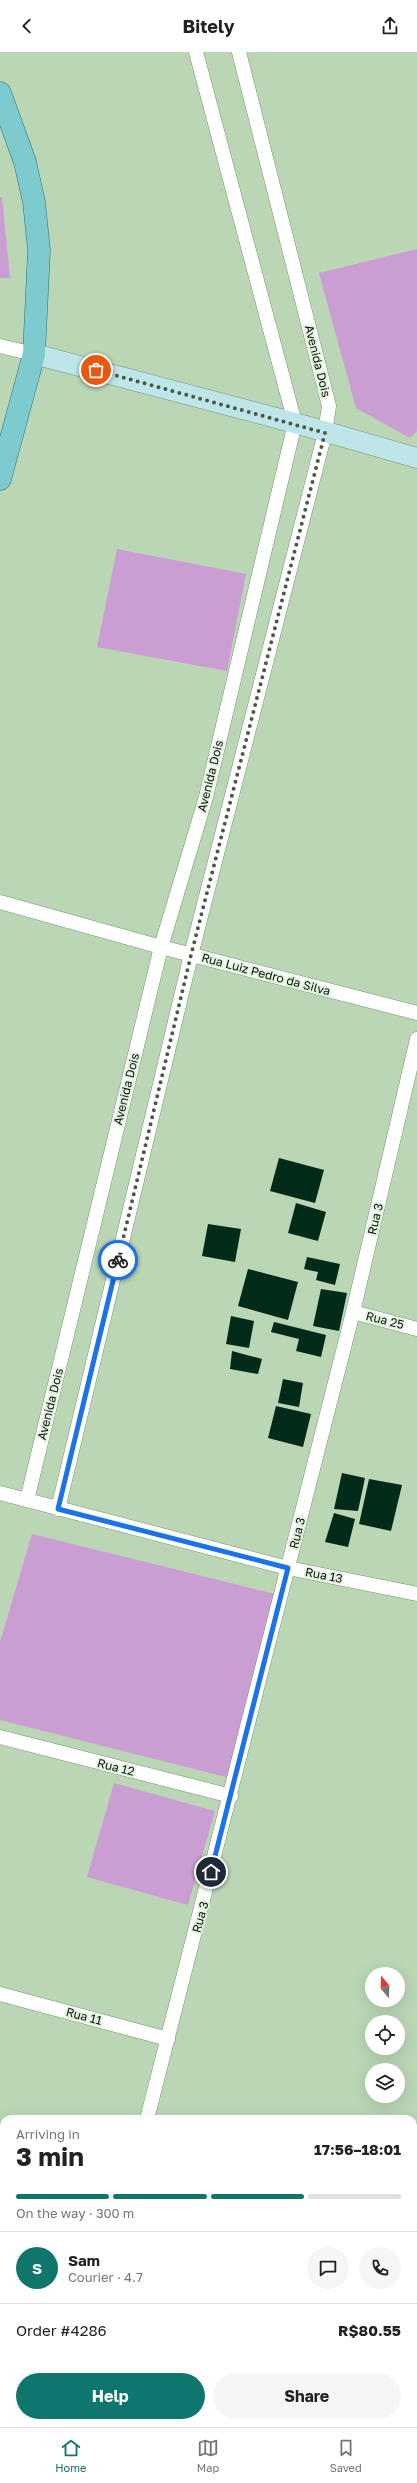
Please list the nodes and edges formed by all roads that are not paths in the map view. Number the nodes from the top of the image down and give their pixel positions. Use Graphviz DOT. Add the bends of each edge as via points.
graph roads {
  1 [pos="196,52"];
  2 [pos="240,52"];
  3 [pos="0,93"];
  4 [pos="0,346"];
  5 [pos="34,354"];
  6 [pos="295,423"];
  7 [pos="325,433"];
  8 [pos="417,458"];
  9 [pos="0,479"];
  10 [pos="0,902"];
  11 [pos="161,947"];
  12 [pos="191,955"];
  13 [pos="417,1013"];
  14 [pos="417,1039"];
  15 [pos="353,1312"];
  16 [pos="417,1329"];
  17 [pos="0,1494"];
  18 [pos="27,1500"];
  19 [pos="58,1509"];
  20 [pos="288,1568"];
  21 [pos="417,1594"];
  22 [pos="0,1738"];
  23 [pos="231,1796"];
  24 [pos="0,1994"];
  25 [pos="168,2039"];
  26 [pos="149,2115"];
  1 -- 6 [label="street, Avenida Dois"];
  2 -- 7 [label="street, Avenida Dois" via="329,406"];
  3 -- 5 [label="main road" via="25,162 34,202 39,250"];
  4 -- 5 [label="street"];
  5 -- 6 [label="main road"];
  5 -- 9 [label="main road"];
  6 -- 7 [label="main road"];
  6 -- 11 [label="street, Avenida Dois" via="206,797"];
  7 -- 8 [label="main road"];
  7 -- 12 [label="street, Avenida Dois"];
  10 -- 11 [label="street, Rua Luiz Pedro da Silva"];
  11 -- 12 [label="street, Rua Luiz Pedro da Silva"];
  11 -- 18 [label="street, Avenida Dois"];
  12 -- 13 [label="street, Rua Luiz Pedro da Silva"];
  12 -- 19 [label="street, Avenida Dois"];
  14 -- 15 [label="street, Rua 3"];
  15 -- 16 [label="street, Rua 25"];
  15 -- 20 [label="street, Rua 3"];
  17 -- 18 [label="street, Rua 13"];
  18 -- 19 [label="street, Rua 13"];
  19 -- 20 [label="street, Rua 13"];
  20 -- 21 [label="street, Rua 13"];
  20 -- 23 [label="street, Rua 3"];
  22 -- 23 [label="street, Rua 12"];
  23 -- 25 [label="street, Rua 3"];
  24 -- 25 [label="street, Rua 11"];
  25 -- 26 [label="street, Rua 3"];
}
